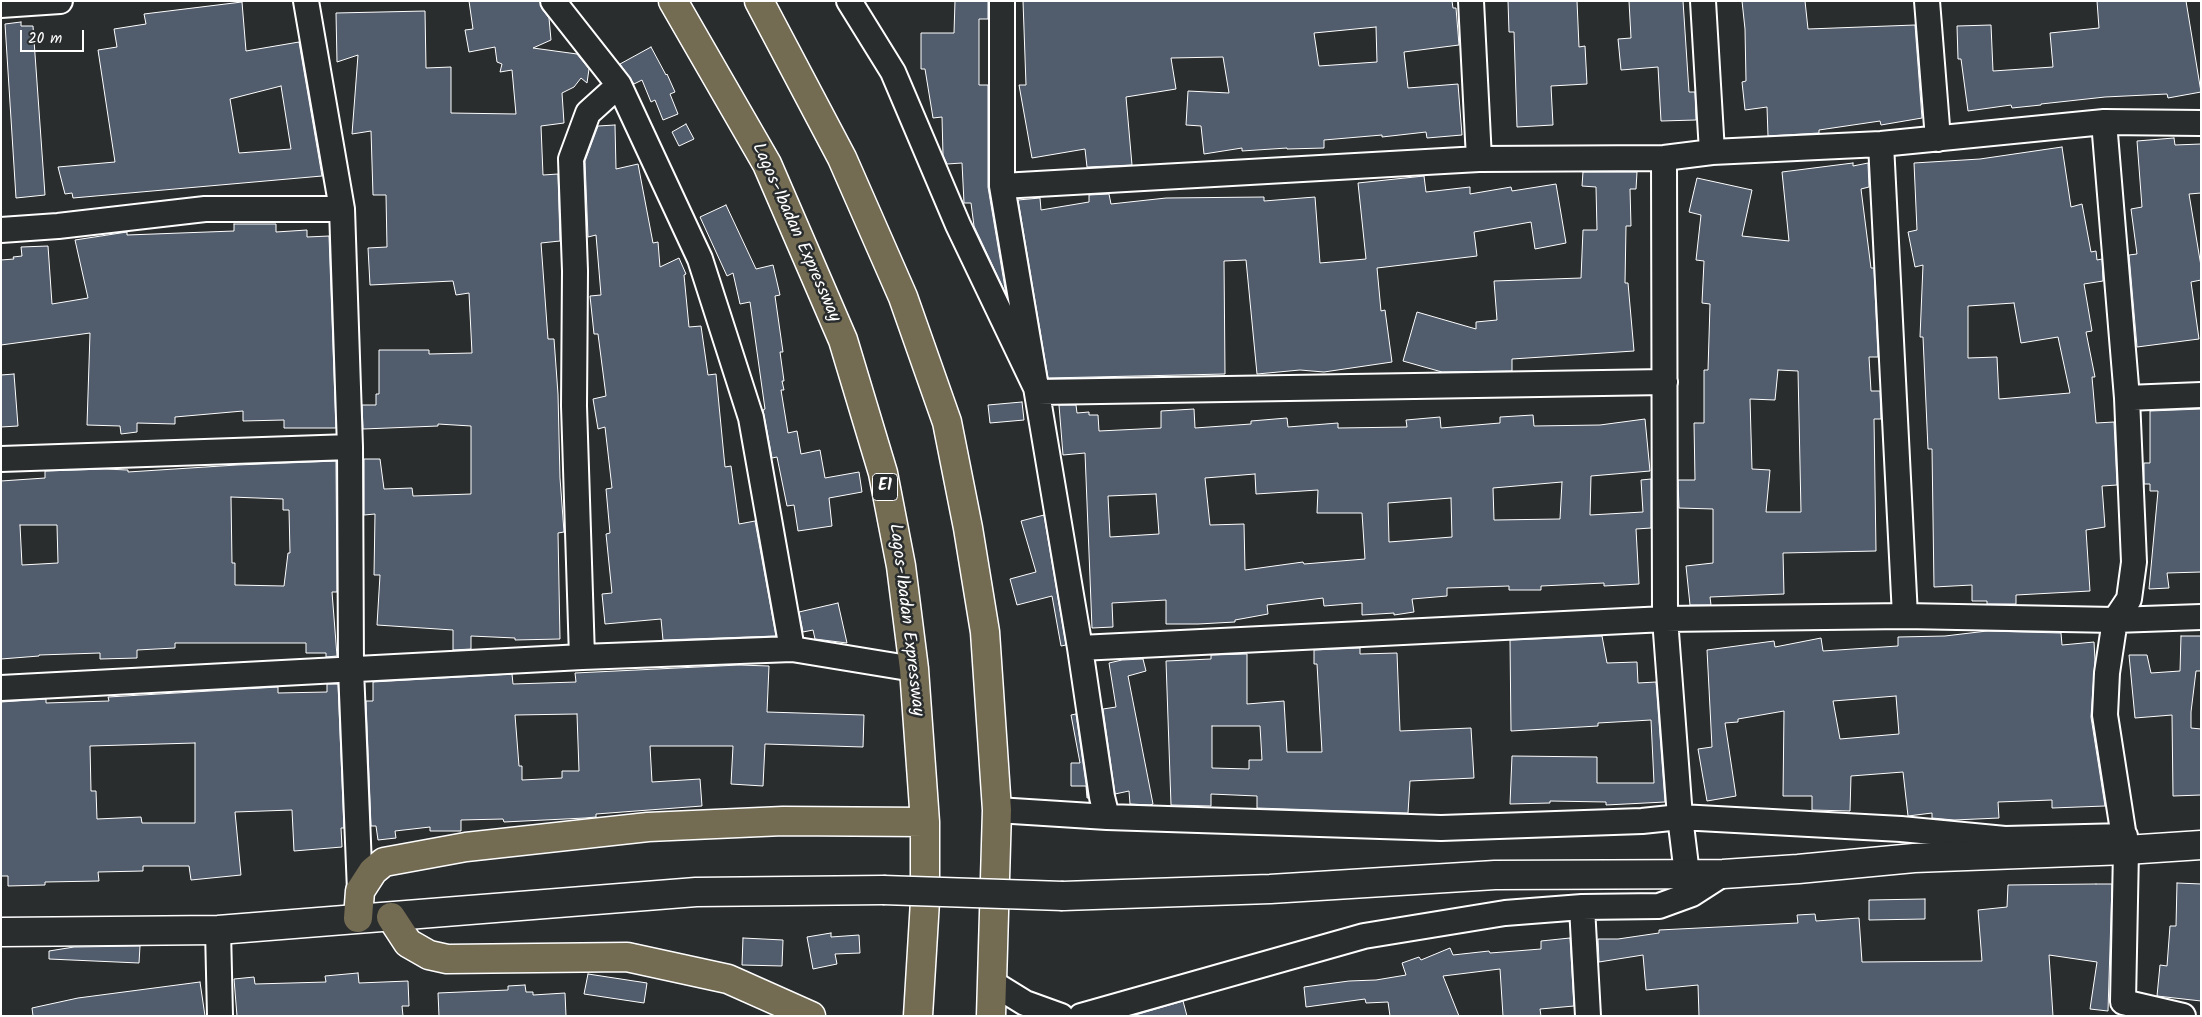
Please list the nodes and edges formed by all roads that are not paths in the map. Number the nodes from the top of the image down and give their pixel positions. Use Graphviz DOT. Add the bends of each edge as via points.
graph roads {
  1 [pos="60,1"];
  2 [pos="306,1"];
  3 [pos="553,1"];
  4 [pos="673,1"];
  5 [pos="759,1"];
  6 [pos="849,1"];
  7 [pos="1002,1"];
  8 [pos="1470,1"];
  9 [pos="1703,1"];
  10 [pos="1927,1"];
  11 [pos="1,5"];
  12 [pos="619,85"];
  13 [pos="2104,122"];
  14 [pos="2201,123"];
  15 [pos="1938,139"];
  16 [pos="1881,144"];
  17 [pos="1712,152"];
  18 [pos="1664,158"];
  19 [pos="1479,159"];
  20 [pos="1002,186"];
  21 [pos="342,209"];
  22 [pos="1,230"];
  23 [pos="1665,382"];
  24 [pos="1038,392"];
  25 [pos="2201,395"];
  26 [pos="2127,398"];
  27 [pos="350,447"];
  28 [pos="1,459"];
  29 [pos="1905,616"];
  30 [pos="2201,617"];
  31 [pos="1665,619"];
  32 [pos="2115,620"];
  33 [pos="1080,648"];
  34 [pos="792,649"];
  35 [pos="582,657"];
  36 [pos="351,669"];
  37 [pos="914,669"];
  38 [pos="1,688"];
  39 [pos="997,810"];
  40 [pos="1107,817"];
  41 [pos="1680,817"];
  42 [pos="925,822"];
  43 [pos="2125,843"];
  44 [pos="2201,845"];
  45 [pos="1687,874"];
  46 [pos="1724,874"];
  47 [pos="360,891"];
  48 [pos="1582,907"];
  49 [pos="391,917"];
  50 [pos="358,918"];
  51 [pos="218,930"];
  52 [pos="1,932"];
  53 [pos="991,982"];
  54 [pos="780,1009"];
  55 [pos="2122,1009"];
  56 [pos="1091,1014"];
  57 [pos="220,1016"];
  58 [pos="811,1016"];
  59 [pos="918,1016"];
  60 [pos="991,1016"];
  61 [pos="1060,1016"];
  62 [pos="1588,1016"];
  63 [pos="2183,1016"];
  1 -- 11 [label="street"];
  2 -- 21 [label="street"];
  3 -- 12 [label="street"];
  4 -- 37 [label="highway, Lagos-Ibadan Expressway / E1" via="767,164 843,340 882,473 901,566"];
  5 -- 39 [label="highway" via="846,167 903,297 947,422 985,632"];
  6 -- 24 [label="street" via="893,72 958,224"];
  7 -- 20 [label="street"];
  8 -- 19 [label="street"];
  9 -- 17 [label="street"];
  10 -- 15 [label="street"];
  12 -- 34 [label="street" via="700,259 751,418"];
  12 -- 35 [label="street" via="588,113 571,159"];
  13 -- 14 [label="street"];
  13 -- 15 [label="street"];
  13 -- 26 [label="street"];
  15 -- 16 [label="street"];
  16 -- 17 [label="street"];
  16 -- 29 [label="street"];
  17 -- 18 [label="street"];
  18 -- 19 [label="street"];
  18 -- 23 [label="street"];
  19 -- 20 [label="street"];
  20 -- 24 [label="street"];
  21 -- 22 [label="street" via="205,209"];
  21 -- 27 [label="street"];
  23 -- 24 [label="street"];
  23 -- 31 [label="street"];
  24 -- 33 [label="street"];
  25 -- 26 [label="street"];
  26 -- 32 [label="street" via="2134,562 2129,599"];
  27 -- 28 [label="street"];
  27 -- 36 [label="street"];
  29 -- 31 [label="street"];
  29 -- 32 [label="street"];
  30 -- 32 [label="street"];
  31 -- 33 [label="street"];
  31 -- 41 [label="street"];
  32 -- 43 [label="street" via="2105,715"];
  33 -- 40 [label="street"];
  34 -- 35 [label="street"];
  34 -- 37 [label="street"];
  35 -- 36 [label="street"];
  36 -- 38 [label="street"];
  36 -- 47 [label="street"];
  37 -- 42 [label="highway, Lagos-Ibadan Expressway / E1"];
  39 -- 40 [label="street"];
  39 -- 53 [label="highway"];
  40 -- 41 [label="street" via="1441,828"];
  41 -- 43 [label="street" via="1901,829 2005,839"];
  41 -- 45 [label="street"];
  42 -- 47 [label="highway" via="783,821 648,827 466,846 384,862 373,871"];
  42 -- 59 [label="highway, Lagos-Ibadan Expressway / E1" via="925,901"];
  43 -- 44 [label="main road"];
  43 -- 46 [label="main road"];
  43 -- 55 [label="street"];
  45 -- 46 [label="main road"];
  45 -- 49 [label="main road, bridge" via="1495,875 1270,889 1064,896 883,890 696,892"];
  46 -- 48 [label="street" via="1692,894 1659,906"];
  47 -- 50 [label="highway"];
  48 -- 56 [label="street" via="1506,913 1364,936"];
  48 -- 62 [label="street"];
  49 -- 50 [label="main road"];
  49 -- 54 [label="highway" via="408,943 429,955 448,958 627,957 728,980"];
  50 -- 51 [label="main road"];
  51 -- 52 [label="main road"];
  51 -- 57 [label="street"];
  53 -- 60 [label="highway"];
  53 -- 61 [label="street"];
  54 -- 58 [label="highway"];
  55 -- 63 [label="street"];
}
